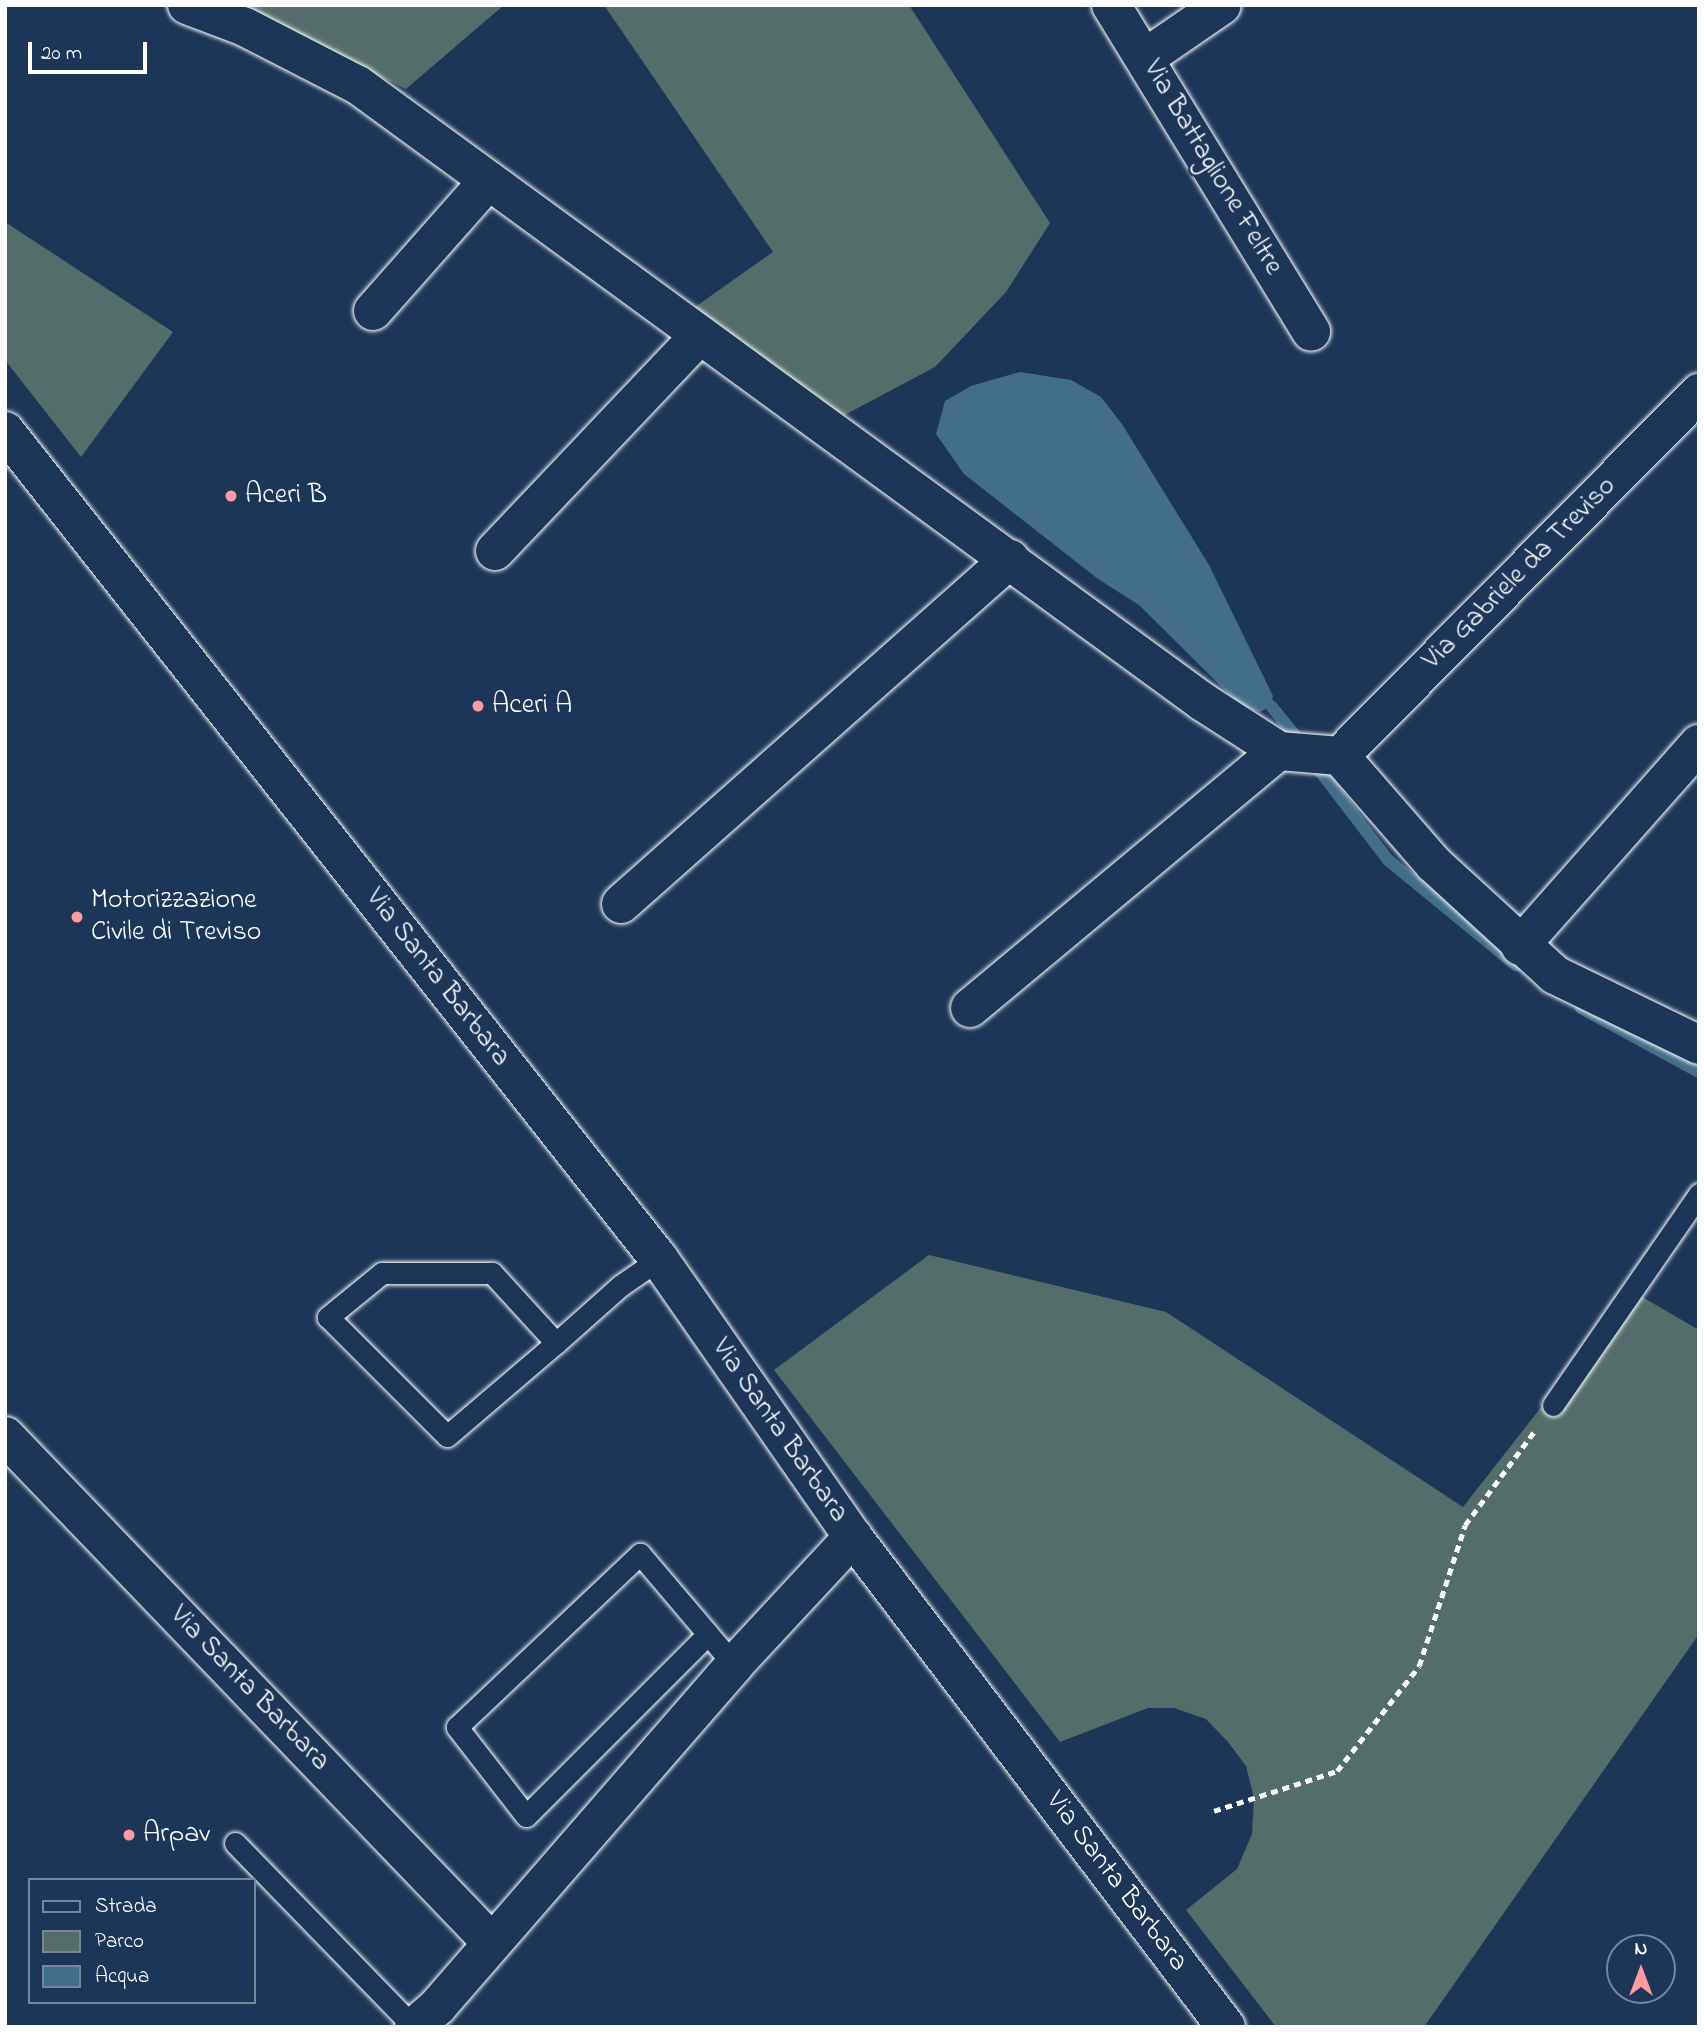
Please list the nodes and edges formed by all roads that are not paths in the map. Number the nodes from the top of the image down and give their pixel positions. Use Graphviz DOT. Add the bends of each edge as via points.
graph roads {
  1 [pos="187,5"];
  2 [pos="1111,5"];
  3 [pos="1222,5"];
  4 [pos="1145,58"];
  5 [pos="488,181"];
  6 [pos="373,310"];
  7 [pos="1311,332"];
  8 [pos="699,336"];
  9 [pos="1699,393"];
  10 [pos="5,431"];
  11 [pos="495,551"];
  12 [pos="1010,559"];
  13 [pos="1699,744"];
  14 [pos="1309,753"];
  15 [pos="621,904"];
  16 [pos="1520,946"];
  17 [pos="970,1008"];
  18 [pos="1699,1045"];
  19 [pos="1699,1194"];
  20 [pos="659,1259"];
  21 [pos="556,1343"];
  22 [pos="1553,1405"];
  23 [pos="5,1436"];
  24 [pos="853,1537"];
  25 [pos="708,1634"];
  26 [pos="734,1665"];
  27 [pos="235,1843"];
  28 [pos="492,1943"];
  29 [pos="414,2027"];
  30 [pos="1226,2027"];
  1 -- 5 [label="street" via="246,27 358,85"];
  2 -- 4 [label="street, Via Battaglione Feltre"];
  3 -- 4 [label="street"];
  4 -- 7 [label="street, Via Battaglione Feltre"];
  5 -- 6 [label="street"];
  5 -- 8 [label="street"];
  8 -- 11 [label="street"];
  8 -- 12 [label="street"];
  9 -- 14 [label="street, Via Gabriele da Treviso"];
  10 -- 20 [label="street, Via Santa Barbara"];
  12 -- 14 [label="street" via="1109,635"];
  12 -- 15 [label="street"];
  13 -- 16 [label="street"];
  14 -- 16 [label="street"];
  14 -- 17 [label="street, Via Gabriele da Treviso"];
  16 -- 18 [label="street" via="1555,975"];
  19 -- 22 [label="lane"];
  20 -- 21 [label="lane" via="620,1286"];
  20 -- 24 [label="street, Via Santa Barbara"];
  21 -- 21 [label="lane" via="447,1436 328,1317 382,1273 492,1273"];
  23 -- 28 [label="street, Via Santa Barbara"];
  24 -- 26 [label="street, Via Santa Barbara"];
  24 -- 30 [label="street, Via Santa Barbara"];
  25 -- 25 [label="lane" via="640,1554 457,1727 526,1816"];
  25 -- 26 [label="lane"];
  26 -- 28 [label="street, Via Santa Barbara"];
  27 -- 29 [label="lane"];
  28 -- 29 [label="street, Via Santa Barbara"];
}
